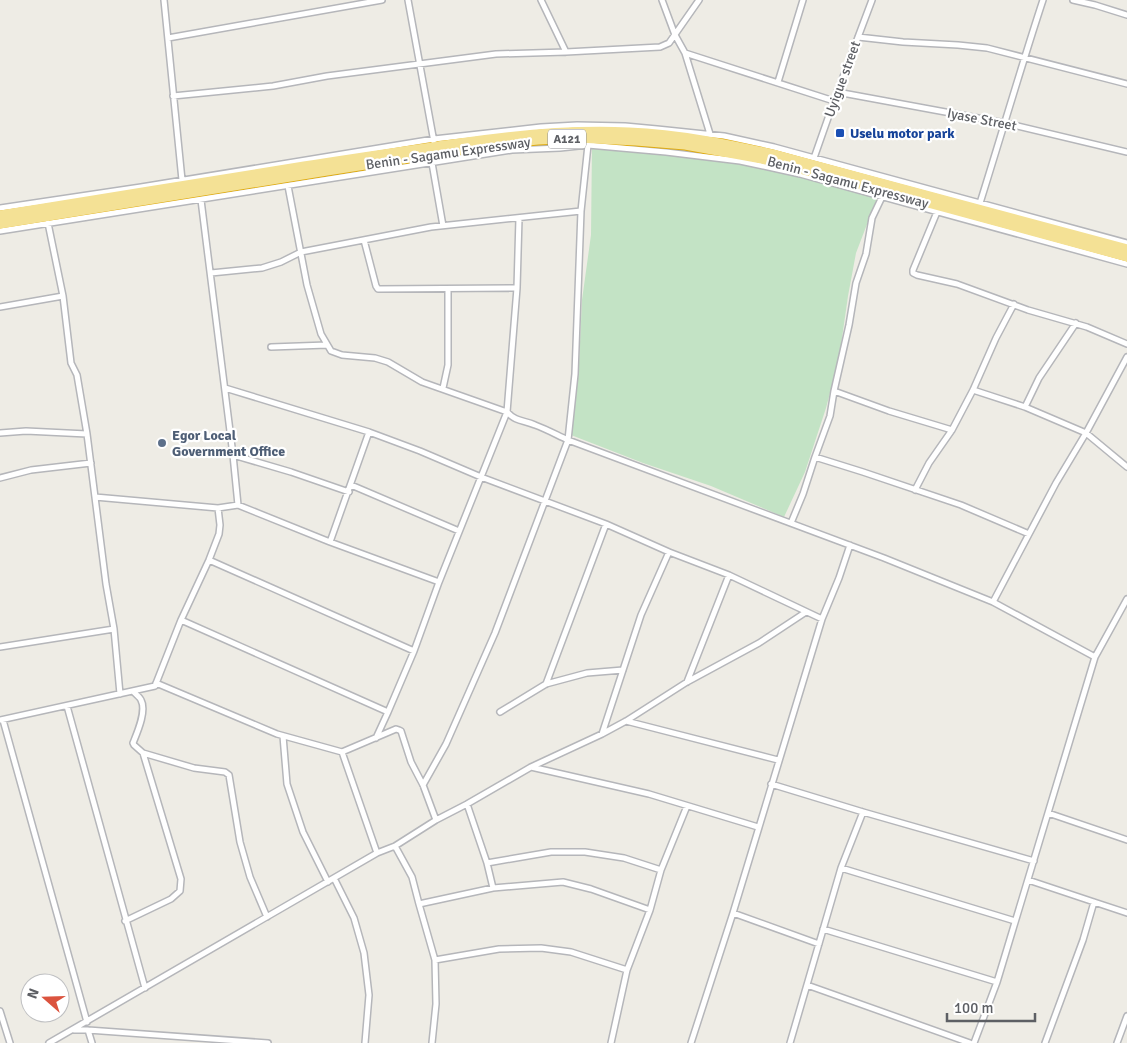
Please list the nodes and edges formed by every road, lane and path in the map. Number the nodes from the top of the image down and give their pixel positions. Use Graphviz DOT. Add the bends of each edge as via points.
graph roads {
  1 [pos="164,0"];
  2 [pos="382,0"];
  3 [pos="408,0"];
  4 [pos="541,0"];
  5 [pos="662,0"];
  6 [pos="700,0"];
  7 [pos="803,0"];
  8 [pos="872,0"];
  9 [pos="1043,0"];
  10 [pos="1073,0"];
  11 [pos="1127,15"];
  12 [pos="675,35"];
  13 [pos="858,37"];
  14 [pos="168,38"];
  15 [pos="566,52"];
  16 [pos="684,53"];
  17 [pos="1024,58"];
  18 [pos="420,63"];
  19 [pos="778,82"];
  20 [pos="1127,84"];
  21 [pos="837,92"];
  22 [pos="173,96"];
  23 [pos="834,100"];
  24 [pos="1005,123"];
  25 [pos="710,134"];
  26 [pos="498,141"];
  27 [pos="434,142"];
  28 [pos="588,145"];
  29 [pos="1127,152"];
  30 [pos="814,158"];
  31 [pos="432,163"];
  32 [pos="182,180"];
  33 [pos="288,186"];
  34 [pos="882,197"];
  35 [pos="201,200"];
  36 [pos="980,203"];
  37 [pos="0,207"];
  38 [pos="581,211"];
  39 [pos="937,212"];
  40 [pos="0,215"];
  41 [pos="519,218"];
  42 [pos="48,223"];
  43 [pos="0,224"];
  44 [pos="443,226"];
  45 [pos="0,231"];
  46 [pos="364,240"];
  47 [pos="1127,243"];
  48 [pos="1127,249"];
  49 [pos="301,252"];
  50 [pos="1127,257"];
  51 [pos="1127,264"];
  52 [pos="211,273"];
  53 [pos="448,288"];
  54 [pos="516,288"];
  55 [pos="63,296"];
  56 [pos="1014,304"];
  57 [pos="0,307"];
  58 [pos="1076,324"];
  59 [pos="1127,344"];
  60 [pos="327,345"];
  61 [pos="271,346"];
  62 [pos="1127,357"];
  63 [pos="224,388"];
  64 [pos="442,388"];
  65 [pos="973,390"];
  66 [pos="834,392"];
  67 [pos="1025,407"];
  68 [pos="507,412"];
  69 [pos="952,430"];
  70 [pos="370,432"];
  71 [pos="0,433"];
  72 [pos="1086,433"];
  73 [pos="87,434"];
  74 [pos="568,440"];
  75 [pos="233,455"];
  76 [pos="815,458"];
  77 [pos="91,462"];
  78 [pos="1127,467"];
  79 [pos="481,477"];
  80 [pos="0,478"];
  81 [pos="351,485"];
  82 [pos="915,490"];
  83 [pos="349,492"];
  84 [pos="95,497"];
  85 [pos="544,500"];
  86 [pos="238,505"];
  87 [pos="218,508"];
  88 [pos="791,523"];
  89 [pos="606,524"];
  90 [pos="459,531"];
  91 [pos="1029,534"];
  92 [pos="330,542"];
  93 [pos="850,545"];
  94 [pos="669,552"];
  95 [pos="209,560"];
  96 [pos="729,575"];
  97 [pos="439,582"];
  98 [pos="1127,600"];
  99 [pos="993,602"];
  100 [pos="806,612"];
  101 [pos="822,619"];
  102 [pos="181,620"];
  103 [pos="114,629"];
  104 [pos="0,648"];
  105 [pos="414,651"];
  106 [pos="1096,657"];
  107 [pos="623,670"];
  108 [pos="687,682"];
  109 [pos="156,683"];
  110 [pos="546,684"];
  111 [pos="133,691"];
  112 [pos="120,694"];
  113 [pos="67,706"];
  114 [pos="388,712"];
  115 [pos="500,712"];
  116 [pos="2,720"];
  117 [pos="626,721"];
  118 [pos="602,734"];
  119 [pos="283,736"];
  120 [pos="376,738"];
  121 [pos="342,752"];
  122 [pos="144,753"];
  123 [pos="778,760"];
  124 [pos="531,767"];
  125 [pos="771,784"];
  126 [pos="423,785"];
  127 [pos="467,804"];
  128 [pos="687,806"];
  129 [pos="863,812"];
  130 [pos="1048,814"];
  131 [pos="436,820"];
  132 [pos="758,827"];
  133 [pos="1127,840"];
  134 [pos="394,846"];
  135 [pos="377,854"];
  136 [pos="1034,861"];
  137 [pos="487,863"];
  138 [pos="842,868"];
  139 [pos="661,870"];
  140 [pos="334,878"];
  141 [pos="1028,880"];
  142 [pos="328,882"];
  143 [pos="493,888"];
  144 [pos="1094,902"];
  145 [pos="418,904"];
  146 [pos="650,910"];
  147 [pos="733,913"];
  148 [pos="1127,913"];
  149 [pos="267,917"];
  150 [pos="125,921"];
  151 [pos="1015,921"];
  152 [pos="823,929"];
  153 [pos="819,944"];
  154 [pos="435,960"];
  155 [pos="628,970"];
  156 [pos="997,982"];
  157 [pos="807,985"];
  158 [pos="145,988"];
  159 [pos="0,1011"];
  160 [pos="1127,1016"];
  161 [pos="87,1022"];
  162 [pos="73,1030"];
  163 [pos="88,1030"];
  164 [pos="151,1035"];
  165 [pos="10,1043"];
  166 [pos="49,1043"];
  167 [pos="92,1043"];
  168 [pos="152,1043"];
  169 [pos="268,1043"];
  170 [pos="365,1043"];
  171 [pos="432,1043"];
  172 [pos="611,1043"];
  173 [pos="690,1043"];
  174 [pos="790,1043"];
  175 [pos="970,1043"];
  176 [pos="974,1043"];
  177 [pos="1045,1043"];
  178 [pos="1117,1043"];
  1 -- 14 [label="street"];
  2 -- 14 [label="street"];
  3 -- 18 [label="street"];
  4 -- 15 [label="street"];
  5 -- 12 [label="street"];
  6 -- 12 [label="street"];
  7 -- 19 [label="street"];
  8 -- 13 [label="street, Uyigue street"];
  9 -- 17 [label="street"];
  10 -- 11 [label="street"];
  12 -- 15 [label="street" via="660,47"];
  12 -- 16 [label="street"];
  13 -- 17 [label="street" via="987,48"];
  13 -- 21 [label="street, Uyigue street"];
  14 -- 22 [label="street"];
  15 -- 18 [label="street" via="496,54"];
  16 -- 19 [label="street"];
  16 -- 25 [label="street"];
  17 -- 20 [label="street"];
  17 -- 24 [label="street"];
  18 -- 22 [label="street" via="273,86"];
  18 -- 27 [label="street"];
  19 -- 23 [label="street"];
  21 -- 23 [label="street, Uyigue street"];
  21 -- 24 [label="street, Iyase Street"];
  22 -- 32 [label="street"];
  23 -- 30 [label="street, Uyigue street"];
  24 -- 29 [label="street, Iyase Street"];
  24 -- 36 [label="street"];
  25 -- 27 [label="street" via="625,126 577,126 531,128"];
  25 -- 30 [label="street"];
  26 -- 27 [label="highway, A121"];
  26 -- 43 [label="highway, Benin - Sagamu Expressway / A121"];
  26 -- 48 [label="highway, A121" via="552,132 630,132 732,144"];
  26 -- 50 [label="highway, Benin - Sagamu Expressway / A121" via="578,138 685,144 762,159"];
  27 -- 32 [label="street"];
  27 -- 40 [label="highway, A121" via="373,155"];
  28 -- 31 [label="street" via="512,150"];
  28 -- 34 [label="street" via="740,161"];
  28 -- 38 [label="street"];
  30 -- 36 [label="street"];
  31 -- 33 [label="street"];
  31 -- 44 [label="street"];
  32 -- 37 [label="street"];
  33 -- 35 [label="street"];
  33 -- 49 [label="street"];
  34 -- 39 [label="street"];
  34 -- 66 [label="street" via="872,218"];
  35 -- 42 [label="street"];
  35 -- 52 [label="street"];
  36 -- 47 [label="street"];
  38 -- 41 [label="street"];
  38 -- 74 [label="street" via="575,374"];
  39 -- 51 [label="street"];
  39 -- 56 [label="street" via="913,273 958,284"];
  41 -- 44 [label="street"];
  41 -- 54 [label="street"];
  42 -- 45 [label="street"];
  42 -- 55 [label="street"];
  44 -- 46 [label="street"];
  46 -- 49 [label="street"];
  46 -- 53 [label="street" via="378,289"];
  49 -- 52 [label="street" via="262,268"];
  49 -- 60 [label="street" via="307,285"];
  52 -- 63 [label="street"];
  53 -- 54 [label="street"];
  53 -- 64 [label="street" via="448,365"];
  54 -- 68 [label="street"];
  55 -- 57 [label="street"];
  55 -- 73 [label="street" via="71,362 78,374"];
  56 -- 58 [label="street"];
  56 -- 65 [label="street"];
  58 -- 59 [label="street"];
  58 -- 67 [label="street" via="1039,378"];
  60 -- 61 [label="street"];
  60 -- 64 [label="street" via="342,356 388,362 422,382"];
  62 -- 72 [label="street"];
  63 -- 70 [label="street"];
  63 -- 75 [label="street"];
  64 -- 68 [label="street"];
  65 -- 67 [label="street"];
  65 -- 69 [label="street"];
  66 -- 69 [label="street"];
  66 -- 76 [label="street" via="830,416"];
  67 -- 72 [label="street"];
  68 -- 74 [label="street" via="520,421"];
  68 -- 79 [label="street"];
  69 -- 82 [label="street"];
  70 -- 79 [label="street"];
  70 -- 81 [label="street"];
  71 -- 73 [label="street"];
  72 -- 78 [label="street"];
  72 -- 91 [label="street"];
  73 -- 77 [label="street"];
  74 -- 85 [label="street"];
  74 -- 88 [label="street"];
  75 -- 83 [label="street"];
  75 -- 86 [label="street"];
  76 -- 82 [label="street"];
  76 -- 88 [label="street"];
  77 -- 80 [label="street" via="31,470"];
  77 -- 84 [label="street"];
  79 -- 85 [label="street"];
  79 -- 90 [label="street"];
  81 -- 83 [label="street"];
  81 -- 90 [label="street"];
  82 -- 91 [label="street" via="961,505"];
  83 -- 92 [label="street"];
  84 -- 87 [label="street"];
  84 -- 103 [label="street"];
  85 -- 89 [label="street"];
  85 -- 126 [label="street" via="495,633 446,744"];
  86 -- 87 [label="street"];
  86 -- 92 [label="street"];
  87 -- 95 [label="street" via="219,534"];
  88 -- 93 [label="street"];
  89 -- 94 [label="street"];
  89 -- 110 [label="street"];
  90 -- 97 [label="street"];
  91 -- 99 [label="street"];
  92 -- 97 [label="street"];
  93 -- 99 [label="street"];
  93 -- 101 [label="street"];
  94 -- 96 [label="street"];
  94 -- 107 [label="street" via="641,615"];
  95 -- 102 [label="street"];
  95 -- 105 [label="street"];
  96 -- 100 [label="street"];
  96 -- 108 [label="street"];
  97 -- 105 [label="street"];
  98 -- 106 [label="street"];
  99 -- 106 [label="street"];
  100 -- 101 [label="street"];
  100 -- 108 [label="street" via="759,643"];
  101 -- 123 [label="street"];
  102 -- 109 [label="street"];
  102 -- 114 [label="street"];
  103 -- 104 [label="street"];
  103 -- 112 [label="street"];
  105 -- 114 [label="street"];
  106 -- 130 [label="street"];
  107 -- 110 [label="street" via="587,673"];
  107 -- 118 [label="street"];
  108 -- 117 [label="street"];
  109 -- 111 [label="street" via="150,688"];
  109 -- 119 [label="street"];
  110 -- 115 [label="street"];
  111 -- 112 [label="street"];
  111 -- 122 [label="street" via="143,707 133,744"];
  112 -- 113 [label="street"];
  113 -- 116 [label="street"];
  113 -- 150 [label="street"];
  114 -- 120 [label="street"];
  116 -- 161 [label="street"];
  117 -- 118 [label="street"];
  117 -- 123 [label="street"];
  118 -- 124 [label="street"];
  119 -- 121 [label="street"];
  119 -- 142 [label="street" via="286,784"];
  120 -- 121 [label="street"];
  120 -- 126 [label="street" via="401,731"];
  121 -- 135 [label="street"];
  122 -- 149 [label="street" via="228,775 240,842"];
  122 -- 150 [label="street" via="182,879 180,891 171,899"];
  123 -- 125 [label="street"];
  124 -- 127 [label="street"];
  124 -- 128 [label="street"];
  125 -- 129 [label="street"];
  125 -- 132 [label="street"];
  126 -- 131 [label="street"];
  127 -- 131 [label="street"];
  127 -- 137 [label="street"];
  128 -- 132 [label="street"];
  128 -- 139 [label="street"];
  129 -- 136 [label="street"];
  129 -- 138 [label="street"];
  130 -- 133 [label="street"];
  130 -- 136 [label="street"];
  131 -- 134 [label="street"];
  132 -- 147 [label="street"];
  134 -- 135 [label="street"];
  134 -- 145 [label="street" via="412,877"];
  135 -- 140 [label="street"];
  136 -- 141 [label="street"];
  137 -- 139 [label="street" via="551,852 585,852 624,858"];
  137 -- 143 [label="street"];
  138 -- 151 [label="street"];
  138 -- 152 [label="street"];
  139 -- 146 [label="street"];
  140 -- 142 [label="street"];
  140 -- 170 [label="street" via="354,918 364,953 369,995"];
  141 -- 144 [label="street"];
  141 -- 151 [label="street"];
  142 -- 149 [label="street"];
  143 -- 145 [label="street"];
  143 -- 146 [label="street" via="563,882"];
  144 -- 148 [label="street"];
  144 -- 177 [label="street"];
  145 -- 154 [label="street"];
  146 -- 155 [label="street"];
  147 -- 153 [label="street"];
  147 -- 173 [label="street"];
  149 -- 158 [label="street"];
  150 -- 158 [label="street"];
  151 -- 156 [label="street"];
  152 -- 153 [label="street"];
  152 -- 156 [label="street"];
  153 -- 157 [label="street"];
  154 -- 155 [label="street" via="499,949 541,948 570,952"];
  154 -- 171 [label="street" via="436,1004"];
  155 -- 172 [label="street"];
  156 -- 176 [label="street"];
  157 -- 174 [label="street"];
  157 -- 175 [label="street"];
  158 -- 161 [label="street"];
  159 -- 165 [label="street"];
  160 -- 178 [label="street"];
  161 -- 162 [label="street"];
  162 -- 163 [label="street"];
  162 -- 166 [label="street"];
  163 -- 164 [label="street"];
  163 -- 167 [label="street"];
  164 -- 168 [label="street"];
  164 -- 169 [label="street"];
}
